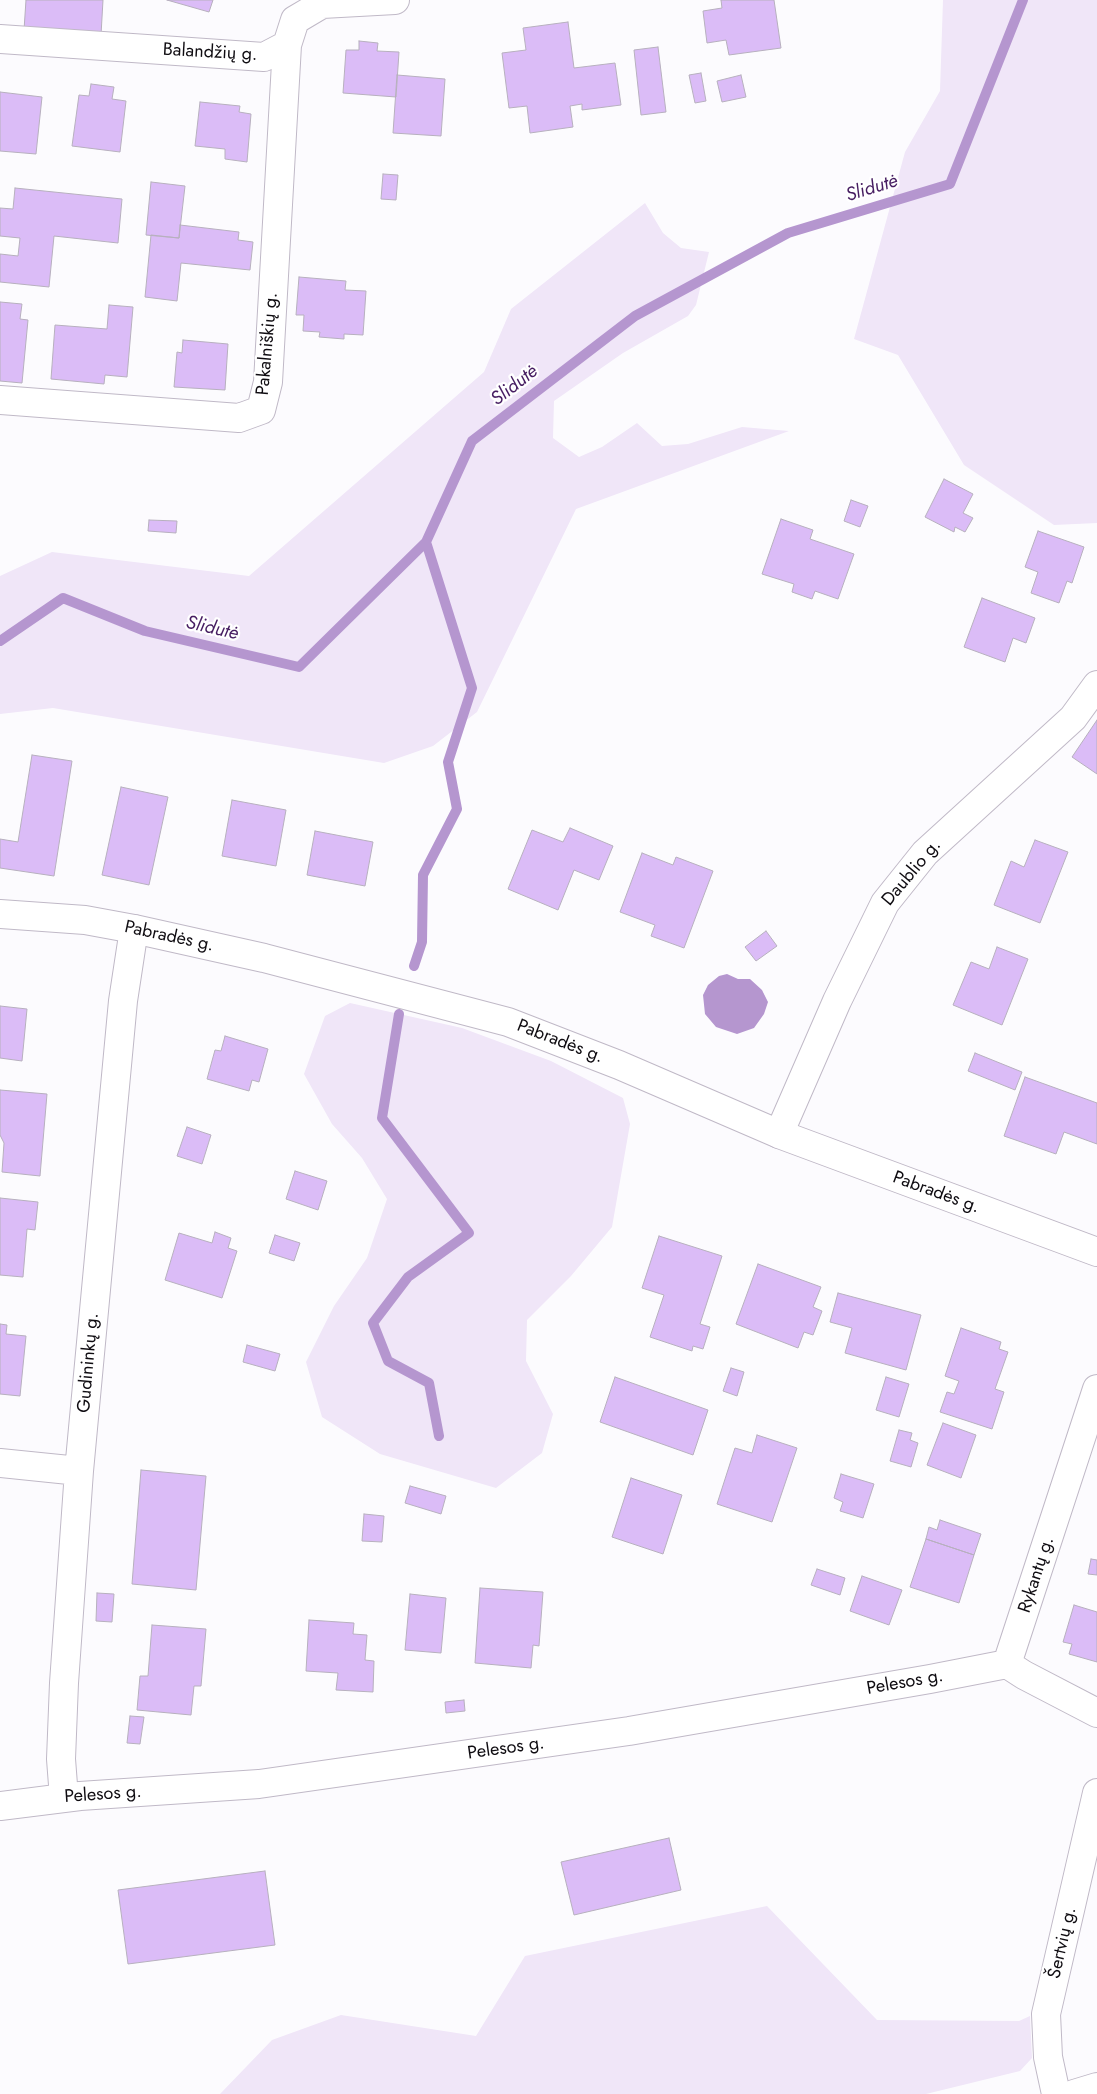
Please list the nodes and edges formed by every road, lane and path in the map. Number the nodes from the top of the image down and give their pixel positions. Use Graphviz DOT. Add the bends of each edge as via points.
graph roads {
  1 [pos="395,0"];
  2 [pos="0,39"];
  3 [pos="287,45"];
  4 [pos="0,400"];
  5 [pos="1097,686"];
  6 [pos="0,914"];
  7 [pos="134,929"];
  8 [pos="779,1134"];
  9 [pos="1097,1252"];
  10 [pos="1097,1389"];
  11 [pos="0,1463"];
  12 [pos="79,1471"];
  13 [pos="1007,1664"];
  14 [pos="1097,1713"];
  15 [pos="1097,1793"];
  16 [pos="64,1798"];
  17 [pos="0,1806"];
  18 [pos="1097,2087"];
  19 [pos="1056,2094"];
  20 [pos="1074,2094"];
  1 -- 3 [label="street" via="322,4 295,20"];
  2 -- 3 [label="street, Balandžių g." via="264,57"];
  3 -- 4 [label="street, Pakalniškių g." via="268,382 261,410 239,418"];
  5 -- 8 [label="street, Daublio g." via="1073,718 925,853 884,903"];
  6 -- 7 [label="street, Pabradės g." via="85,920"];
  7 -- 8 [label="street, Pabradės g." via="264,958 508,1022 619,1065"];
  7 -- 12 [label="street, Gudininkų g." via="123,1001"];
  8 -- 9 [label="street, Pabradės g."];
  10 -- 13 [label="street, Rykantų g."];
  11 -- 12 [label="street"];
  12 -- 16 [label="street, Gudininkų g." via="64,1683 61,1759"];
  13 -- 14 [label="street"];
  13 -- 16 [label="street, Pelesos g." via="629,1731 278,1781"];
  15 -- 19 [label="street, Šertvių g." via="1046,2014 1048,2057"];
  16 -- 17 [label="street, Pelesos g."];
  18 -- 20 [label="street"];
}
